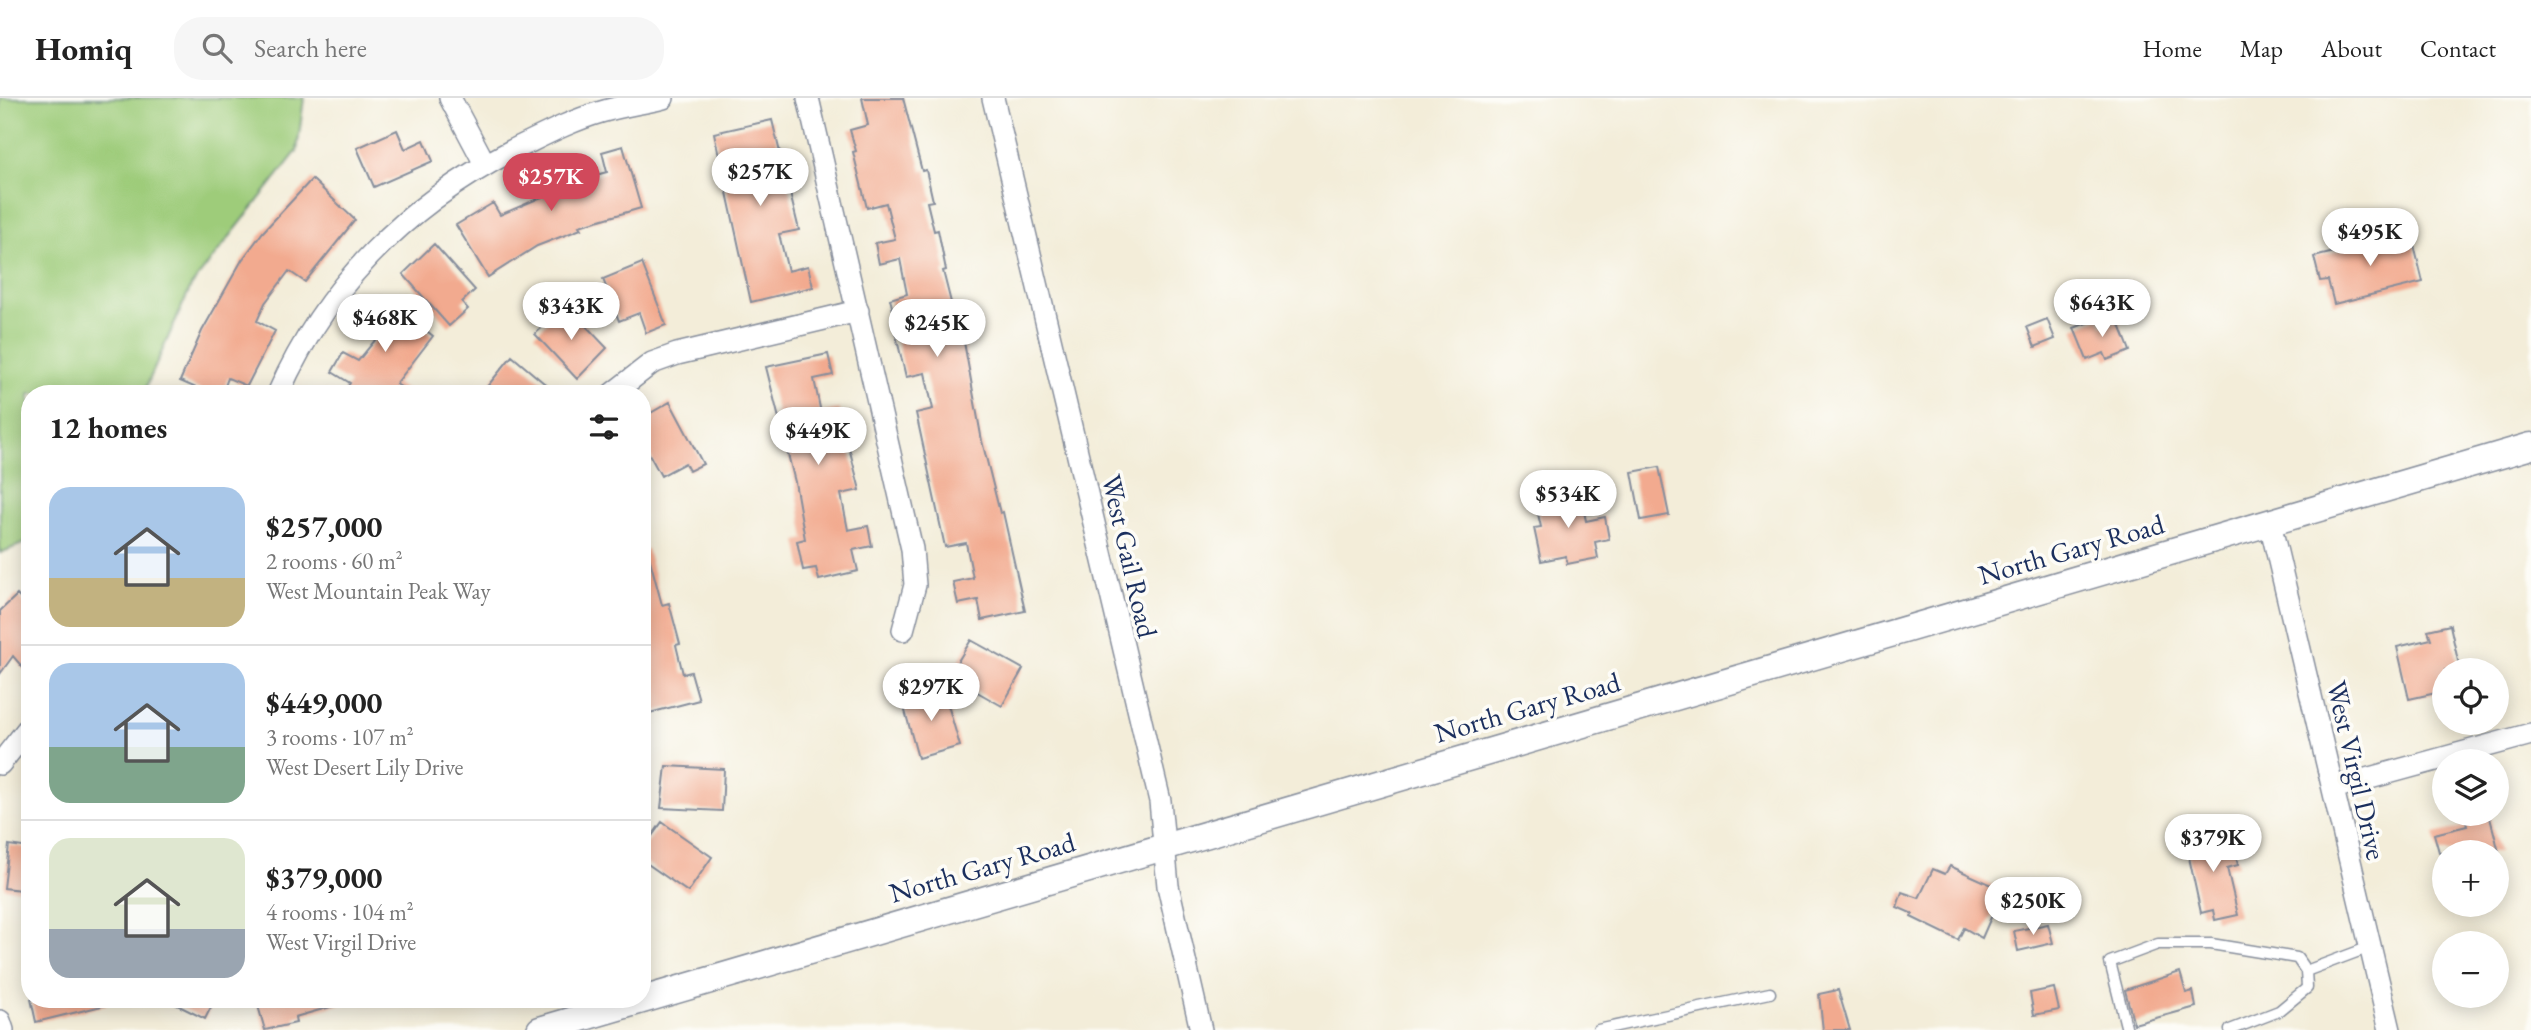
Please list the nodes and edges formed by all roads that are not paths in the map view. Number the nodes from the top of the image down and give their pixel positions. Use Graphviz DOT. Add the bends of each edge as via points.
graph roads {
  1 [pos="450,98"];
  2 [pos="663,98"];
  3 [pos="808,98"];
  4 [pos="993,98"];
  5 [pos="485,164"];
  6 [pos="859,311"];
  7 [pos="282,385"];
  8 [pos="624,385"];
  9 [pos="2531,446"];
  10 [pos="2270,523"];
  11 [pos="903,630"];
  12 [pos="2531,734"];
  13 [pos="21,737"];
  14 [pos="0,764"];
  15 [pos="2333,788"];
  16 [pos="1163,846"];
  17 [pos="2370,947"];
  18 [pos="2306,971"];
  19 [pos="1770,993"];
  20 [pos="651,1005"];
  21 [pos="640,1008"];
  22 [pos="0,1021"];
  23 [pos="595,1022"];
  24 [pos="3,1030"];
  25 [pos="540,1030"];
  26 [pos="1201,1030"];
  27 [pos="1598,1030"];
  28 [pos="2127,1030"];
  29 [pos="2230,1030"];
  30 [pos="2390,1030"];
  1 -- 5 [label="street"];
  2 -- 5 [label="street" via="587,117"];
  3 -- 6 [label="street"];
  4 -- 16 [label="street, West Gail Road" via="1160,802"];
  5 -- 7 [label="street" via="421,206 378,245 347,280"];
  6 -- 8 [label="street" via="677,354 652,363"];
  6 -- 11 [label="street" via="912,549 915,585"];
  9 -- 10 [label="street, North Gary Road"];
  10 -- 15 [label="street, West Virgil Drive"];
  10 -- 16 [label="street, North Gary Road"];
  12 -- 15 [label="street"];
  13 -- 14 [label="street"];
  15 -- 17 [label="street, West Virgil Drive"];
  16 -- 20 [label="street, North Gary Road"];
  16 -- 26 [label="street, West Gail Road"];
  17 -- 18 [label="lane"];
  17 -- 30 [label="street, West Virgil Drive"];
  18 -- 28 [label="lane" via="2297,958 2211,944 2158,944 2110,962"];
  18 -- 29 [label="lane" via="2307,988 2279,1011"];
  19 -- 27 [label="lane"];
  21 -- 23 [label="street, North Gary Road"];
  22 -- 24 [label="street"];
  23 -- 25 [label="street, North Gary Road"];
}
